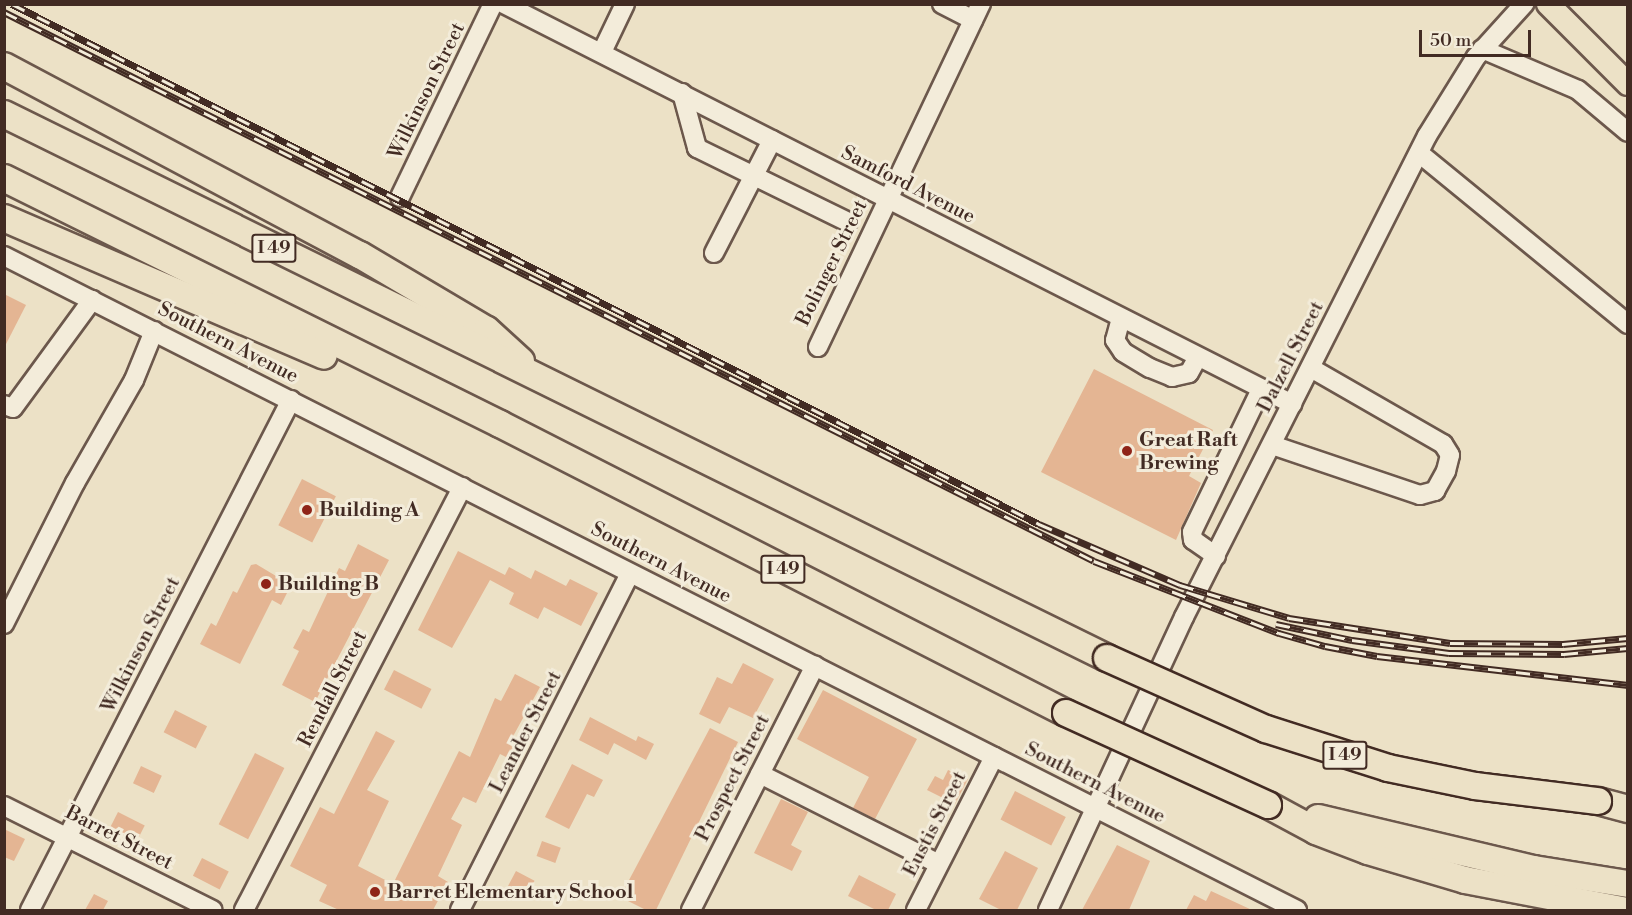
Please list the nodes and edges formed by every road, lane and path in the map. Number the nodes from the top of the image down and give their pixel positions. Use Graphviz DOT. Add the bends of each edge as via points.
graph roads {
  1 [pos="493,4"];
  2 [pos="504,4"];
  3 [pos="625,4"];
  4 [pos="942,4"];
  5 [pos="1524,4"];
  6 [pos="1548,4"];
  7 [pos="977,12"];
  8 [pos="1482,49"];
  9 [pos="602,52"];
  10 [pos="4,66"];
  11 [pos="1628,84"];
  12 [pos="682,93"];
  13 [pos="4,114"];
  14 [pos="1628,132"];
  15 [pos="772,140"];
  16 [pos="1419,153"];
  17 [pos="753,176"];
  18 [pos="4,178"];
  19 [pos="400,196"];
  20 [pos="888,199"];
  21 [pos="4,218"];
  22 [pos="848,222"];
  23 [pos="714,253"];
  24 [pos="4,256"];
  25 [pos="92,300"];
  26 [pos="1121,318"];
  27 [pos="1628,324"];
  28 [pos="154,331"];
  29 [pos="818,347"];
  30 [pos="1198,357"];
  31 [pos="1311,368"];
  32 [pos="543,381"];
  33 [pos="1261,389"];
  34 [pos="291,400"];
  35 [pos="1292,404"];
  36 [pos="4,405"];
  37 [pos="500,424"];
  38 [pos="1272,445"];
  39 [pos="462,487"];
  40 [pos="1216,556"];
  41 [pos="630,573"];
  42 [pos="4,624"];
  43 [pos="815,666"];
  44 [pos="994,757"];
  45 [pos="760,774"];
  46 [pos="1598,801"];
  47 [pos="1628,802"];
  48 [pos="1268,805"];
  49 [pos="4,806"];
  50 [pos="1628,809"];
  51 [pos="1097,810"];
  52 [pos="68,837"];
  53 [pos="939,864"];
  54 [pos="1628,884"];
  55 [pos="1290,909"];
  56 [pos="30,910"];
  57 [pos="213,910"];
  58 [pos="244,910"];
  59 [pos="460,910"];
  60 [pos="691,910"];
  61 [pos="916,910"];
  62 [pos="1048,910"];
  63 [pos="1623,910"];
  1 -- 19 [label="street, Wilkinson Street"];
  2 -- 9 [label="street, Samford Avenue"];
  3 -- 9 [label="street"];
  4 -- 7 [label="street"];
  5 -- 8 [label="street, Dalzell Street"];
  6 -- 11 [label="main road"];
  7 -- 20 [label="street, Bolinger Street"];
  8 -- 14 [label="street" via="1578,90"];
  8 -- 16 [label="street, Dalzell Street"];
  9 -- 12 [label="street, Samford Avenue"];
  10 -- 32 [label="highway" via="370,261 488,330"];
  12 -- 15 [label="street, Samford Avenue"];
  12 -- 17 [label="street" via="697,148"];
  13 -- 32 [label="highway, I 49"];
  15 -- 17 [label="street"];
  15 -- 20 [label="street, Samford Avenue"];
  16 -- 27 [label="street"];
  16 -- 31 [label="street, Dalzell Street"];
  17 -- 22 [label="street"];
  17 -- 23 [label="street"];
  18 -- 37 [label="highway, I 49"];
  20 -- 26 [label="street, Samford Avenue"];
  20 -- 29 [label="street, Bolinger Street"];
  21 -- 37 [label="highway" via="384,384"];
  24 -- 25 [label="street, Southern Avenue"];
  25 -- 28 [label="street, Southern Avenue"];
  25 -- 36 [label="street" via="13,408"];
  26 -- 30 [label="street, Samford Avenue"];
  26 -- 30 [label="street" via="1115,340 1123,352 1150,368 1172,377 1189,374"];
  28 -- 34 [label="street, Southern Avenue"];
  28 -- 42 [label="street" via="134,380 75,483"];
  30 -- 33 [label="street, Samford Avenue"];
  31 -- 35 [label="street, Dalzell Street"];
  31 -- 38 [label="street" via="1443,444 1450,454 1446,471 1435,491 1420,495"];
  32 -- 46 [label="highway, I 49, bridge" via="1107,658 1266,729 1388,768 1475,786"];
  33 -- 35 [label="street, Samford Avenue"];
  33 -- 40 [label="street" via="1192,532 1193,540"];
  34 -- 39 [label="street, Southern Avenue"];
  34 -- 52 [label="street, Wilkinson Street"];
  35 -- 38 [label="street, Dalzell Street"];
  37 -- 48 [label="highway, I 49, bridge" via="1066,713"];
  38 -- 40 [label="street, Dalzell Street"];
  39 -- 41 [label="street, Southern Avenue"];
  39 -- 58 [label="street, Rendall Street"];
  40 -- 51 [label="street, Dalzell Street"];
  41 -- 43 [label="street, Southern Avenue"];
  41 -- 59 [label="street, Leander Street"];
  43 -- 44 [label="street, Southern Avenue"];
  43 -- 45 [label="street, Prospect Street"];
  44 -- 51 [label="street, Southern Avenue"];
  44 -- 53 [label="street, Eustis Street"];
  45 -- 53 [label="street"];
  45 -- 60 [label="street, Prospect Street"];
  46 -- 47 [label="highway"];
  46 -- 50 [label="highway"];
  48 -- 54 [label="highway" via="1534,869"];
  48 -- 63 [label="highway" via="1316,831 1368,851 1465,880"];
  49 -- 52 [label="street, Barret Street"];
  51 -- 55 [label="street, Southern Avenue"];
  51 -- 62 [label="street, Dalzell Street"];
  52 -- 56 [label="street, Wilkinson Street"];
  52 -- 57 [label="street, Barret Street"];
  53 -- 61 [label="street, Eustis Street"];
}
